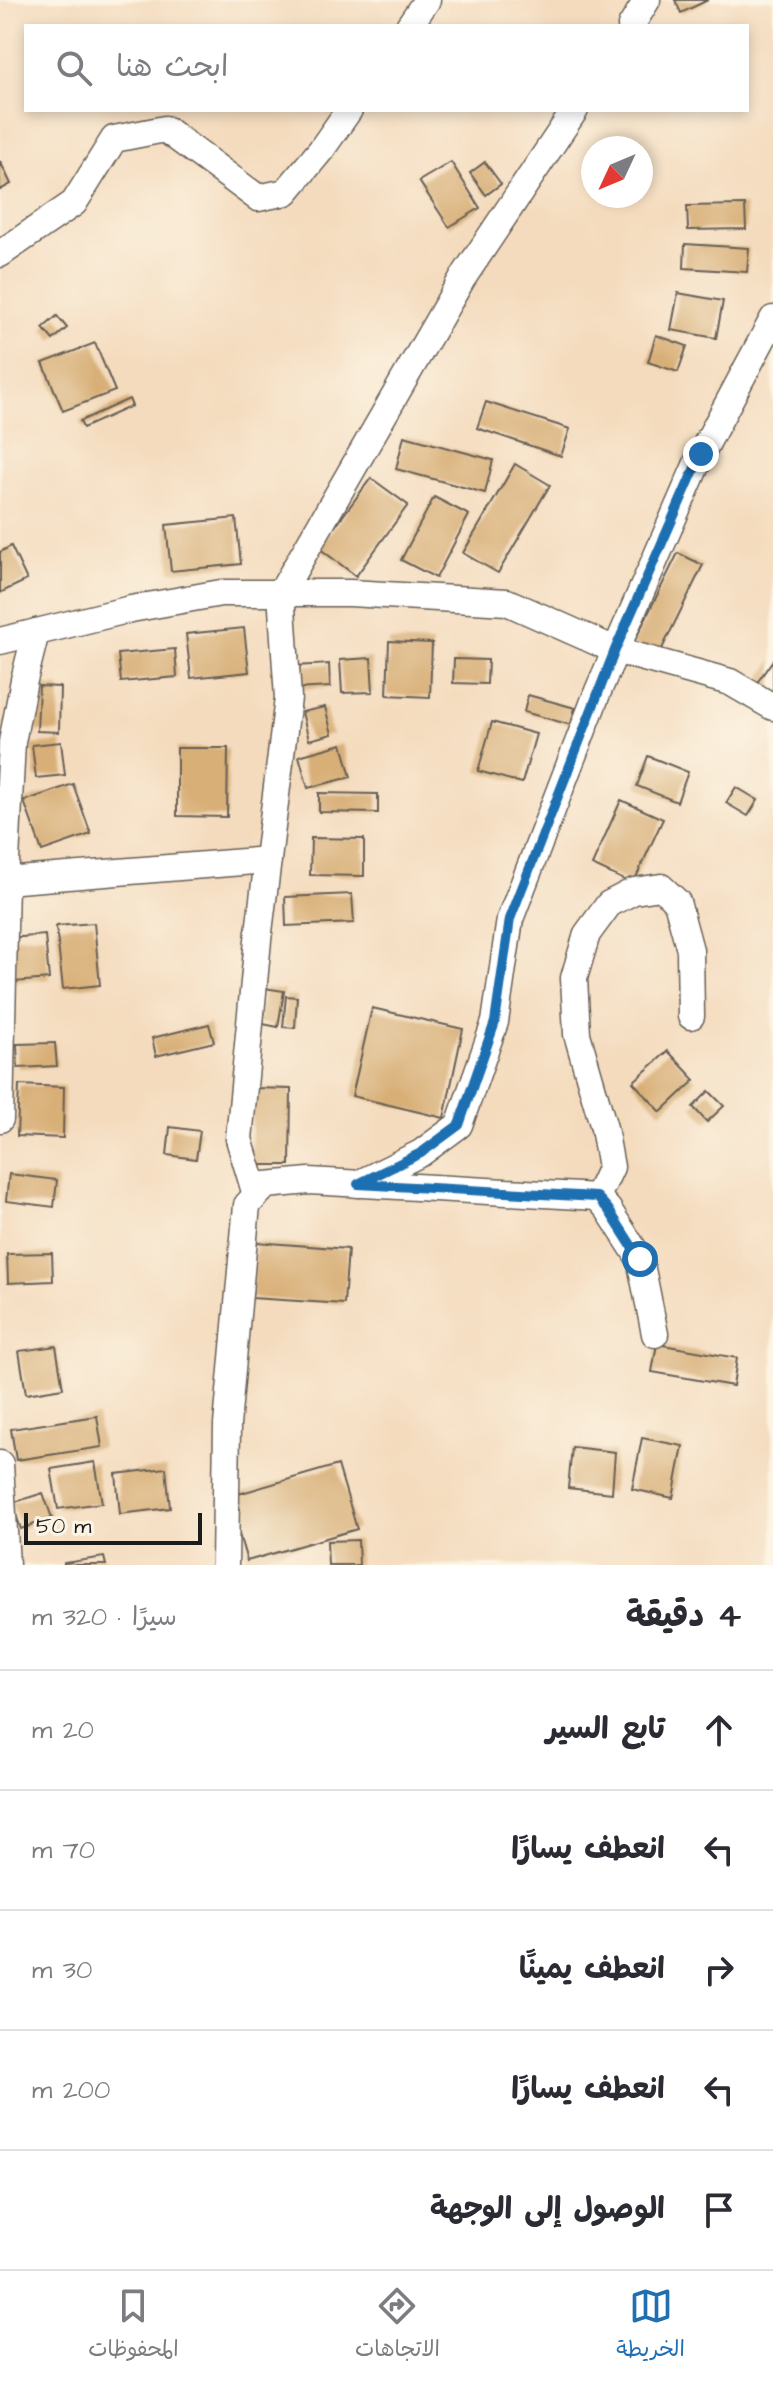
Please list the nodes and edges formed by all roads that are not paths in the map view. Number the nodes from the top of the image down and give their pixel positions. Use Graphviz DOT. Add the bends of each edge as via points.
graph roads {
  1 [pos="427,0"];
  2 [pos="647,0"];
  3 [pos="410,24"];
  4 [pos="632,24"];
  5 [pos="348,112"];
  6 [pos="574,112"];
  7 [pos="0,254"];
  8 [pos="773,319"];
  9 [pos="281,593"];
  10 [pos="36,632"];
  11 [pos="0,641"];
  12 [pos="615,650"];
  13 [pos="773,707"];
  14 [pos="268,860"];
  15 [pos="5,881"];
  16 [pos="691,1016"];
  17 [pos="0,1119"];
  18 [pos="358,1184"];
  19 [pos="256,1195"];
  20 [pos="597,1197"];
  21 [pos="655,1334"];
  22 [pos="0,1464"];
  23 [pos="6,1565"];
  24 [pos="225,1565"];
  1 -- 3 [label="street"];
  2 -- 4 [label="street"];
  5 -- 7 [label="street" via="286,192 258,198 165,129 114,139 74,203"];
  6 -- 9 [label="street" via="462,279"];
  8 -- 12 [label="street" via="701,454"];
  9 -- 10 [label="street" via="221,593"];
  9 -- 12 [label="street" via="507,602"];
  9 -- 14 [label="street" via="288,698"];
  10 -- 11 [label="street"];
  10 -- 15 [label="street" via="12,742"];
  12 -- 13 [label="street" via="730,682"];
  12 -- 18 [label="street" via="510,919 495,1022 459,1125 421,1153"];
  14 -- 15 [label="street"];
  14 -- 19 [label="street" via="239,1139"];
  15 -- 17 [label="street"];
  16 -- 20 [label="street" via="690,950 677,902 661,887 634,891 609,904 587,934 574,978 577,1034 611,1167"];
  18 -- 19 [label="street" via="266,1185"];
  18 -- 20 [label="street"];
  19 -- 24 [label="street" via="247,1205 227,1425"];
  20 -- 21 [label="street" via="640,1259"];
  22 -- 23 [label="street"];
}
